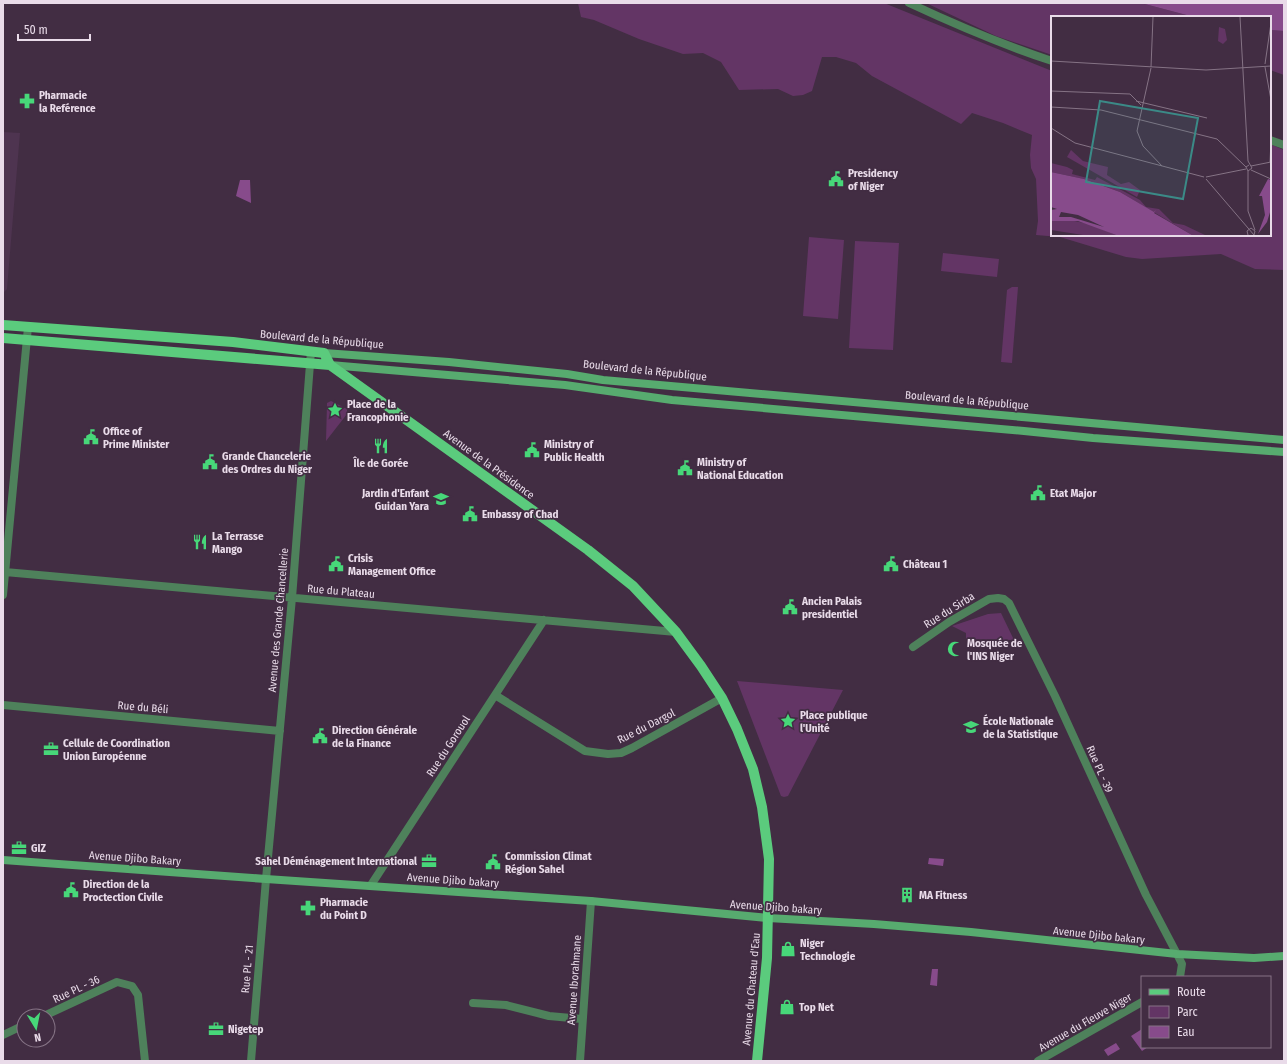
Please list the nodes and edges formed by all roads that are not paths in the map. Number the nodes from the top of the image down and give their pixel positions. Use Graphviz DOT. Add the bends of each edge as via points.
graph roads {
  1 [pos="909,3"];
  2 [pos="1051,61"];
  3 [pos="1271,140"];
  4 [pos="1284,145"];
  5 [pos="3,325"];
  6 [pos="28,327"];
  7 [pos="3,338"];
  8 [pos="26,340"];
  9 [pos="311,351"];
  10 [pos="324,353"];
  11 [pos="310,362"];
  12 [pos="330,365"];
  13 [pos="566,374"];
  14 [pos="565,385"];
  15 [pos="673,386"];
  16 [pos="735,391"];
  17 [pos="672,400"];
  18 [pos="734,405"];
  19 [pos="913,407"];
  20 [pos="912,422"];
  21 [pos="1126,427"];
  22 [pos="1124,440"];
  23 [pos="1284,440"];
  24 [pos="1284,452"];
  25 [pos="4,567"];
  26 [pos="3,595"];
  27 [pos="292,598"];
  28 [pos="998,598"];
  29 [pos="544,620"];
  30 [pos="676,632"];
  31 [pos="913,647"];
  32 [pos="495,695"];
  33 [pos="722,698"];
  34 [pos="3,705"];
  35 [pos="280,730"];
  36 [pos="3,860"];
  37 [pos="266,879"];
  38 [pos="371,885"];
  39 [pos="591,901"];
  40 [pos="768,918"];
  41 [pos="1177,954"];
  42 [pos="1284,956"];
  43 [pos="1180,976"];
  44 [pos="473,1003"];
  45 [pos="1141,1003"];
  46 [pos="56,1010"];
  47 [pos="582,1019"];
  48 [pos="16,1029"];
  49 [pos="3,1035"];
  50 [pos="145,1061"];
  51 [pos="251,1061"];
  52 [pos="580,1061"];
  53 [pos="757,1061"];
  54 [pos="1038,1061"];
  1 -- 2 [label="street" via="962,28"];
  3 -- 4 [label="street"];
  5 -- 6 [label="main road, Boulevard de la République"];
  6 -- 8 [label="street"];
  6 -- 9 [label="main road, Boulevard de la République"];
  7 -- 8 [label="main road"];
  8 -- 11 [label="main road"];
  8 -- 25 [label="street"];
  9 -- 10 [label="main road, Boulevard de la République"];
  9 -- 11 [label="street, Avenue des Grande Chancellerie"];
  10 -- 12 [label="main road, Avenue de la Présidence"];
  10 -- 13 [label="main road, Boulevard de la République"];
  11 -- 12 [label="main road"];
  11 -- 27 [label="street, Avenue des Grande Chancellerie"];
  12 -- 14 [label="main road"];
  12 -- 30 [label="main road, Avenue de la Présidence" via="588,550 633,586"];
  13 -- 14 [label="main road"];
  13 -- 15 [label="main road, Boulevard de la République"];
  14 -- 17 [label="main road"];
  15 -- 16 [label="main road, Boulevard de la République"];
  15 -- 17 [label="main road"];
  16 -- 18 [label="main road"];
  16 -- 19 [label="main road, Boulevard de la République"];
  17 -- 18 [label="main road"];
  18 -- 20 [label="main road"];
  19 -- 20 [label="main road"];
  19 -- 21 [label="main road, Boulevard de la République"];
  20 -- 22 [label="main road"];
  21 -- 22 [label="main road"];
  21 -- 23 [label="main road, Boulevard de la République"];
  22 -- 24 [label="main road"];
  25 -- 26 [label="street"];
  25 -- 27 [label="street, Rue du Plateau"];
  27 -- 29 [label="street, Rue du Plateau"];
  27 -- 35 [label="street, Avenue des Grande Chancellerie"];
  28 -- 31 [label="street, Rue du Sirba" via="989,599 949,622"];
  28 -- 41 [label="street, Rue PL - 39" via="1009,603 1055,696 1143,888"];
  29 -- 30 [label="street, Rue du Plateau"];
  29 -- 32 [label="street, Rue du Gorouol"];
  30 -- 33 [label="main road, Avenue de la Présidence"];
  32 -- 33 [label="street, Rue du Dargol" via="585,751 608,754 621,753 632,748"];
  32 -- 38 [label="street, Rue du Gorouol"];
  33 -- 40 [label="main road, Avenue de la Présidence" via="753,770 762,807 769,859"];
  34 -- 35 [label="street, Rue du Béli"];
  35 -- 37 [label="street, Avenue des Grande Chancellerie"];
  36 -- 37 [label="main road, Avenue Djibo Bakary"];
  37 -- 38 [label="main road, Avenue Djibo bakary"];
  37 -- 51 [label="street, Rue PL - 21"];
  38 -- 39 [label="main road, Avenue Djibo bakary"];
  39 -- 40 [label="main road, Avenue Djibo bakary"];
  39 -- 47 [label="street, Avenue Iborahmane"];
  40 -- 41 [label="main road, Avenue Djibo bakary" via="911,927"];
  40 -- 53 [label="main road, Avenue du Chateau d'Eau" via="767,958"];
  41 -- 42 [label="main road, Avenue Djibo bakary" via="1254,958"];
  41 -- 43 [label="street" via="1182,964"];
  44 -- 47 [label="street" via="506,1005 549,1016"];
  45 -- 54 [label="street, Avenue du Fleuve Niger"];
  46 -- 50 [label="street, Rue PL - 36" via="117,982 132,986 138,995"];
  47 -- 52 [label="street, Avenue Iborahmane"];
  48 -- 49 [label="street"];
}
